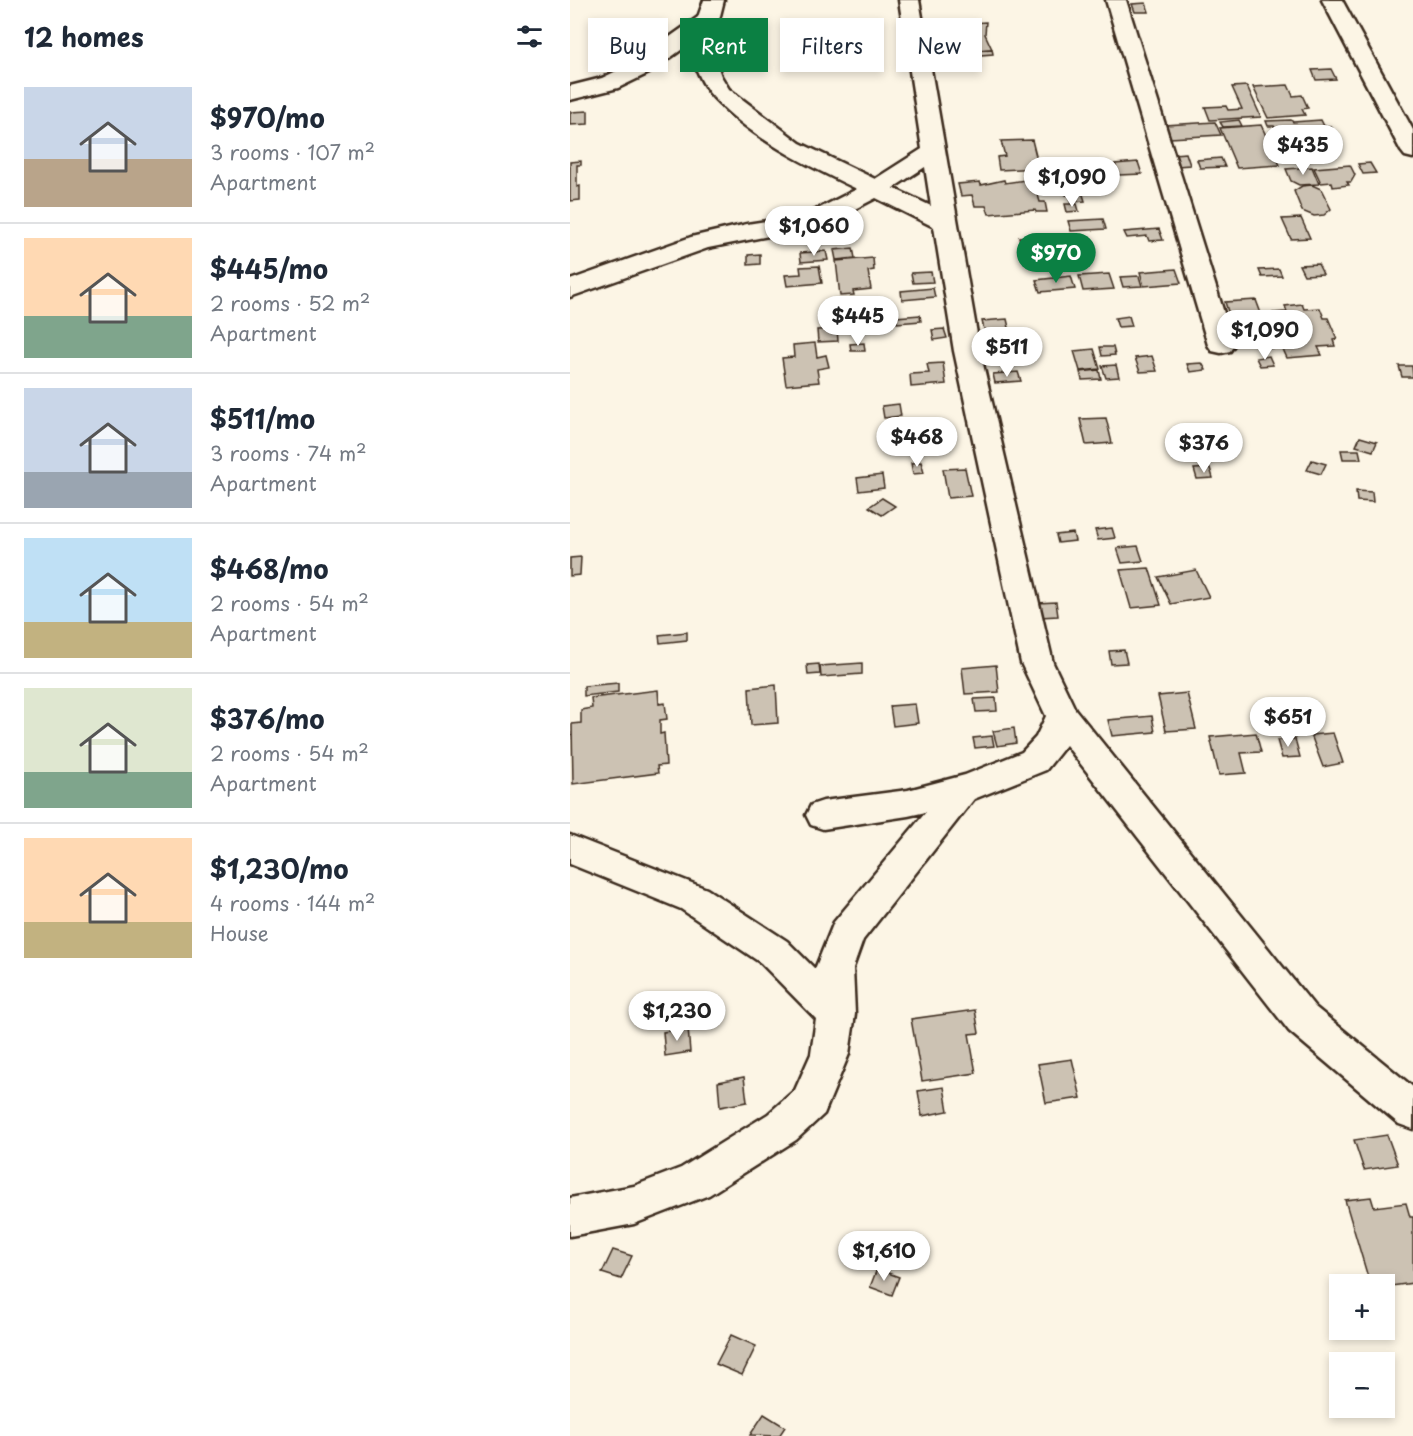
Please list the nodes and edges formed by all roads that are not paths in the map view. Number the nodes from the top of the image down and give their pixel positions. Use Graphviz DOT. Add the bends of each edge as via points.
graph roads {
  1 [pos="714,0"];
  2 [pos="909,0"];
  3 [pos="1116,0"];
  4 [pos="1332,0"];
  5 [pos="709,18"];
  6 [pos="680,40"];
  7 [pos="709,72"];
  8 [pos="570,93"];
  9 [pos="934,151"];
  10 [pos="1413,151"];
  11 [pos="877,188"];
  12 [pos="946,223"];
  13 [pos="570,289"];
  14 [pos="1221,345"];
  15 [pos="1062,716"];
  16 [pos="957,798"];
  17 [pos="823,815"];
  18 [pos="577,856"];
  19 [pos="836,1014"];
  20 [pos="1413,1111"];
  21 [pos="570,1217"];
  1 -- 5 [label="street"];
  2 -- 9 [label="street"];
  3 -- 14 [label="street"];
  4 -- 10 [label="street"];
  6 -- 8 [label="street" via="641,68 610,83"];
  7 -- 11 [label="street" via="721,93 792,148"];
  9 -- 11 [label="street"];
  9 -- 12 [label="street"];
  11 -- 12 [label="street"];
  11 -- 13 [label="street" via="804,224 700,242"];
  12 -- 15 [label="street" via="967,351 1038,663"];
  15 -- 17 [label="street" via="1050,744 1034,761 972,786 908,803"];
  15 -- 20 [label="street" via="1302,1019"];
  16 -- 19 [label="street" via="847,933 834,968"];
  18 -- 19 [label="street" via="694,899 774,952"];
  19 -- 21 [label="street" via="830,1054 810,1102 782,1127 695,1182 633,1205"];
}
